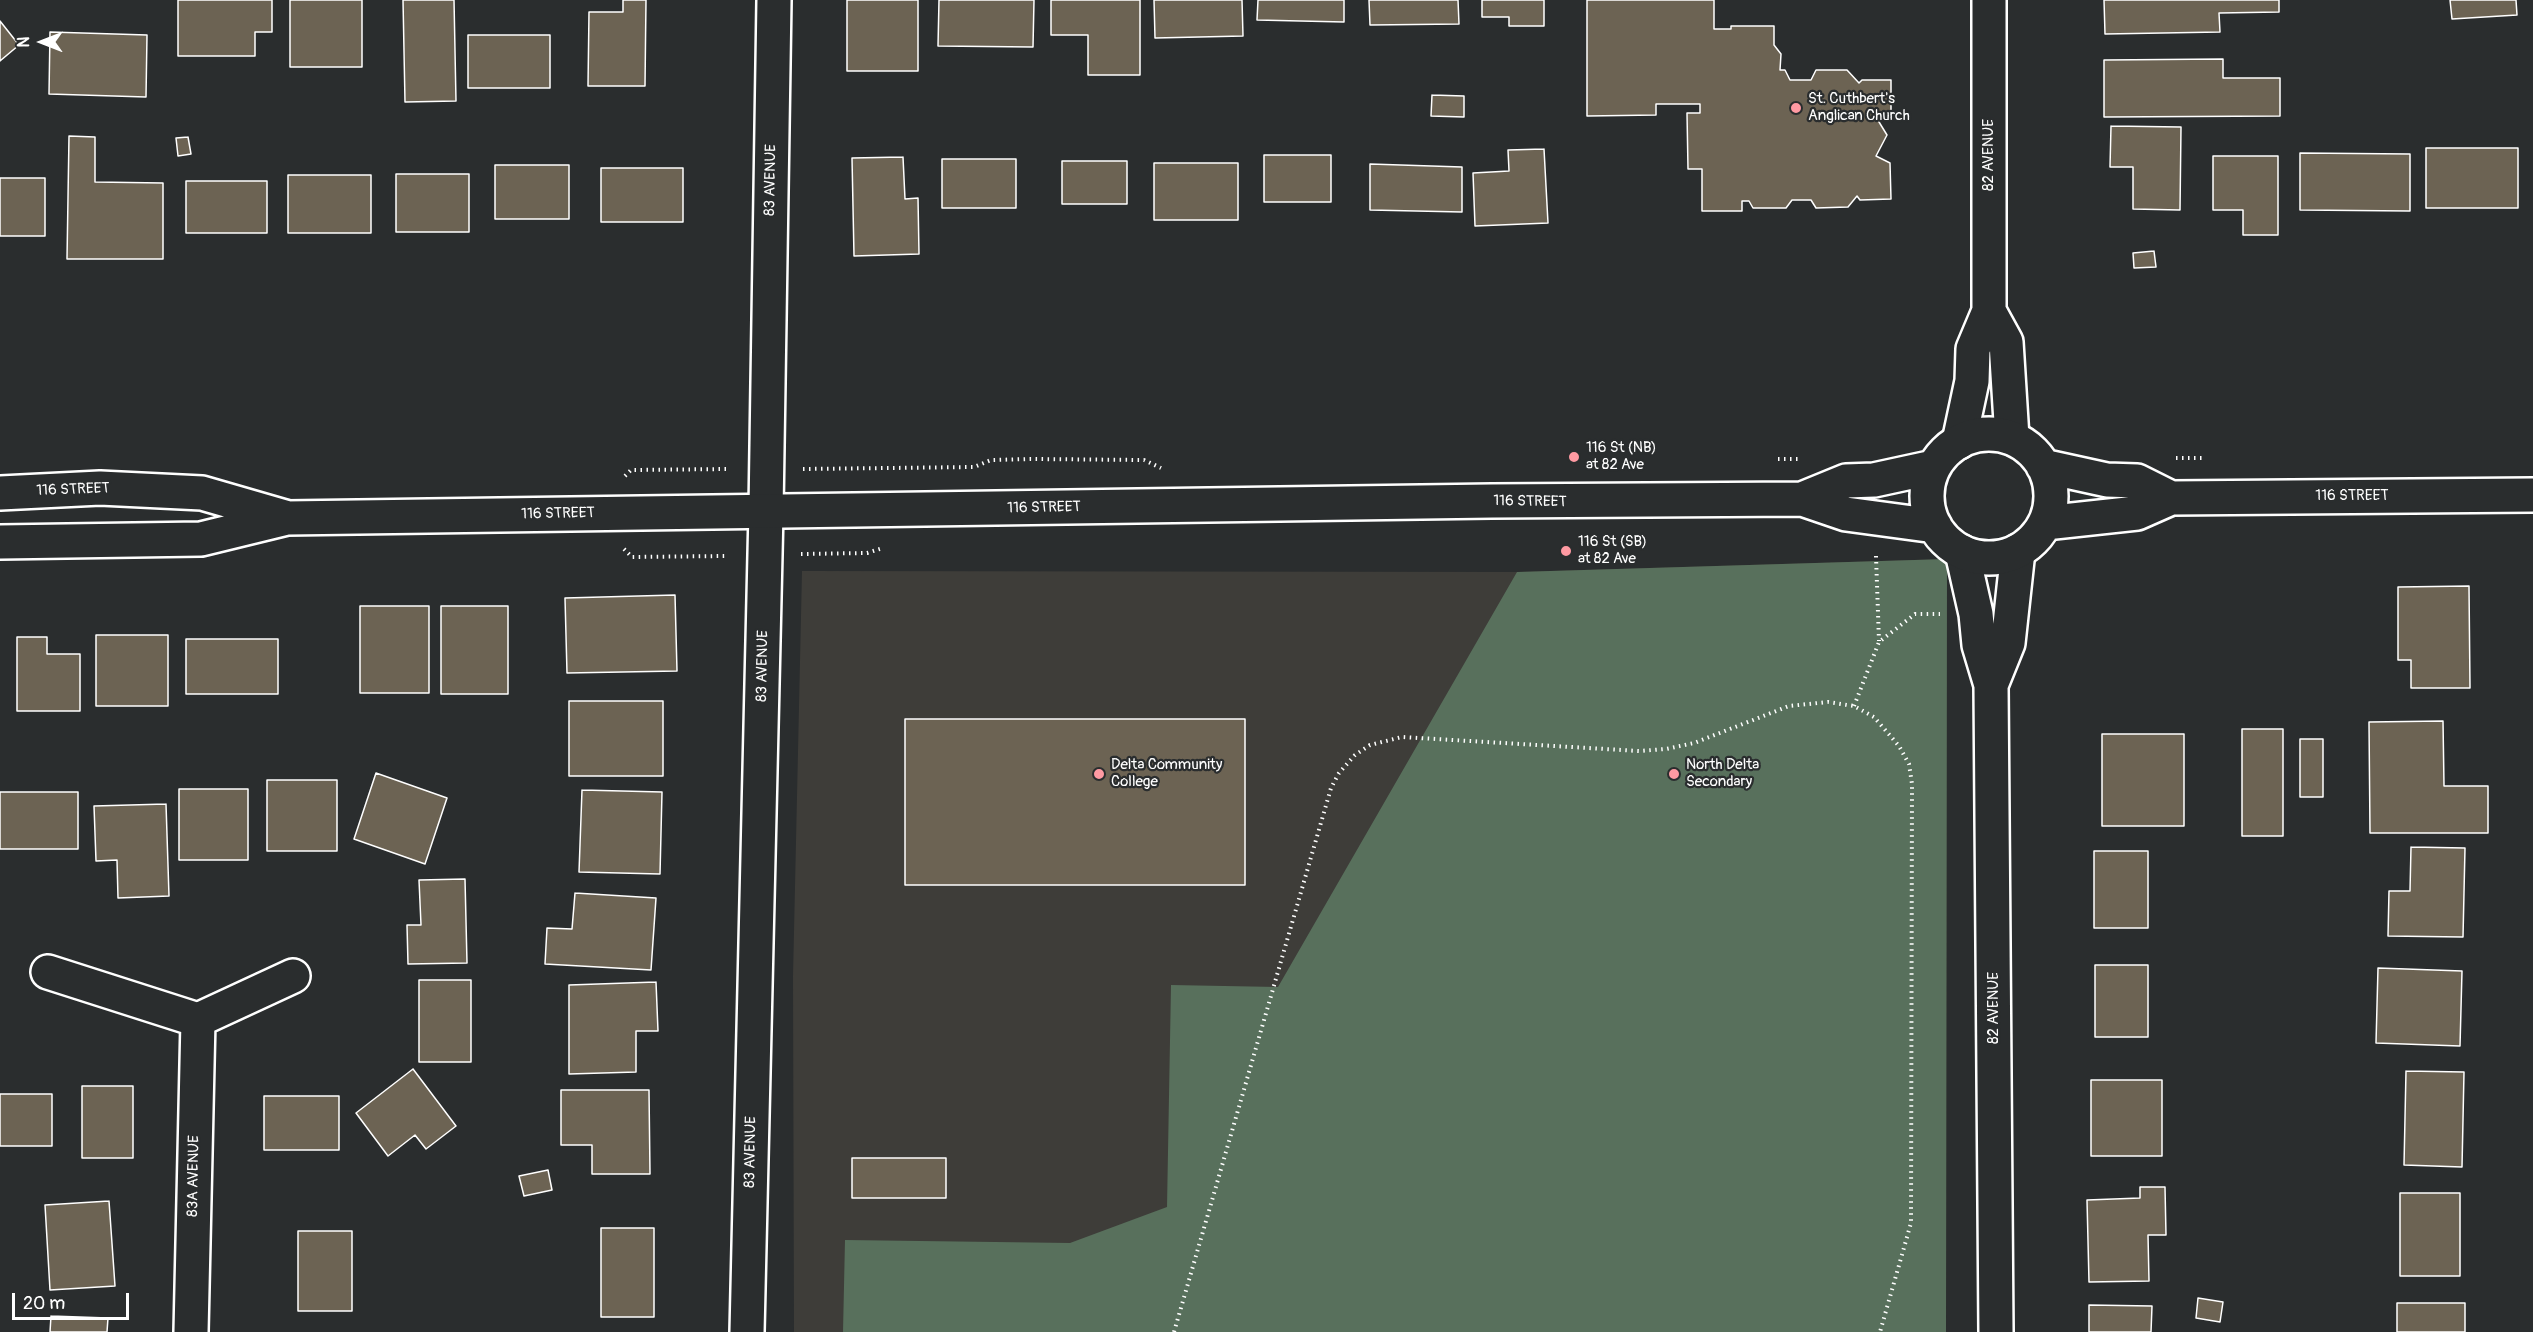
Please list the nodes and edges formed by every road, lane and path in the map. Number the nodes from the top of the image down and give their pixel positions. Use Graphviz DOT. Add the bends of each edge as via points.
graph roads {
  1 [pos="774,0"];
  2 [pos="1989,0"];
  3 [pos="1989,311"];
  4 [pos="2012,438"];
  5 [pos="1959,442"];
  6 [pos="1808,458"];
  7 [pos="2173,458"];
  8 [pos="2206,458"];
  9 [pos="1775,460"];
  10 [pos="2043,466"];
  11 [pos="1934,467"];
  12 [pos="0,493"];
  13 [pos="2533,495"];
  14 [pos="2171,498"];
  15 [pos="1802,499"];
  16 [pos="766,511"];
  17 [pos="287,518"];
  18 [pos="2045,523"];
  19 [pos="1935,526"];
  20 [pos="0,542"];
  21 [pos="1876,549"];
  22 [pos="2018,551"];
  23 [pos="1962,552"];
  24 [pos="1944,614"];
  25 [pos="1879,642"];
  26 [pos="1990,685"];
  27 [pos="1854,706"];
  28 [pos="48,972"];
  29 [pos="293,976"];
  30 [pos="198,1020"];
  31 [pos="191,1332"];
  32 [pos="747,1332"];
  33 [pos="1174,1332"];
  34 [pos="1880,1332"];
  35 [pos="1996,1332"];
  1 -- 16 [label="street, 83 AVENUE"];
  2 -- 3 [label="street, 82 AVENUE"];
  3 -- 4 [label="street, 82 AVENUE" via="2006,342"];
  3 -- 5 [label="street, 82 AVENUE" via="1973,349 1972,381"];
  4 -- 5 [label="street" via="1976,435"];
  4 -- 10 [label="street" via="2030,450"];
  5 -- 11 [label="street"];
  6 -- 9 [label="path"];
  7 -- 8 [label="path"];
  10 -- 14 [label="street, 116 STREET" via="2108,480 2137,481"];
  10 -- 18 [label="street" via="2050,494"];
  11 -- 15 [label="street, 116 STREET" via="1846,482"];
  11 -- 19 [label="street" via="1928,507"];
  12 -- 17 [label="street, 116 STREET" via="100,488 202,493"];
  13 -- 14 [label="street, 116 STREET"];
  14 -- 18 [label="street, 116 STREET" via="2137,513"];
  15 -- 16 [label="street, 116 STREET"];
  15 -- 19 [label="street, 116 STREET" via="1846,514"];
  16 -- 17 [label="street, 116 STREET"];
  16 -- 32 [label="street, 83 AVENUE"];
  17 -- 20 [label="street, 116 STREET" via="201,539"];
  18 -- 22 [label="street"];
  19 -- 23 [label="street" via="1946,541"];
  21 -- 25 [label="path"];
  22 -- 23 [label="street" via="2000,558 1980,558"];
  22 -- 26 [label="street, 82 AVENUE" via="2008,643"];
  23 -- 26 [label="street, 82 AVENUE"];
  24 -- 25 [label="path" via="1915,614"];
  25 -- 27 [label="path"];
  26 -- 35 [label="street, 82 AVENUE"];
  27 -- 33 [label="path" via="1827,702 1789,706 1694,743 1666,749 1639,751 1402,737 1370,745 1355,755 1331,788"];
  27 -- 34 [label="path" via="1889,731 1909,764 1912,784 1911,1223"];
  28 -- 30 [label="street"];
  29 -- 30 [label="street"];
  30 -- 31 [label="street, 83A AVENUE"];
}
